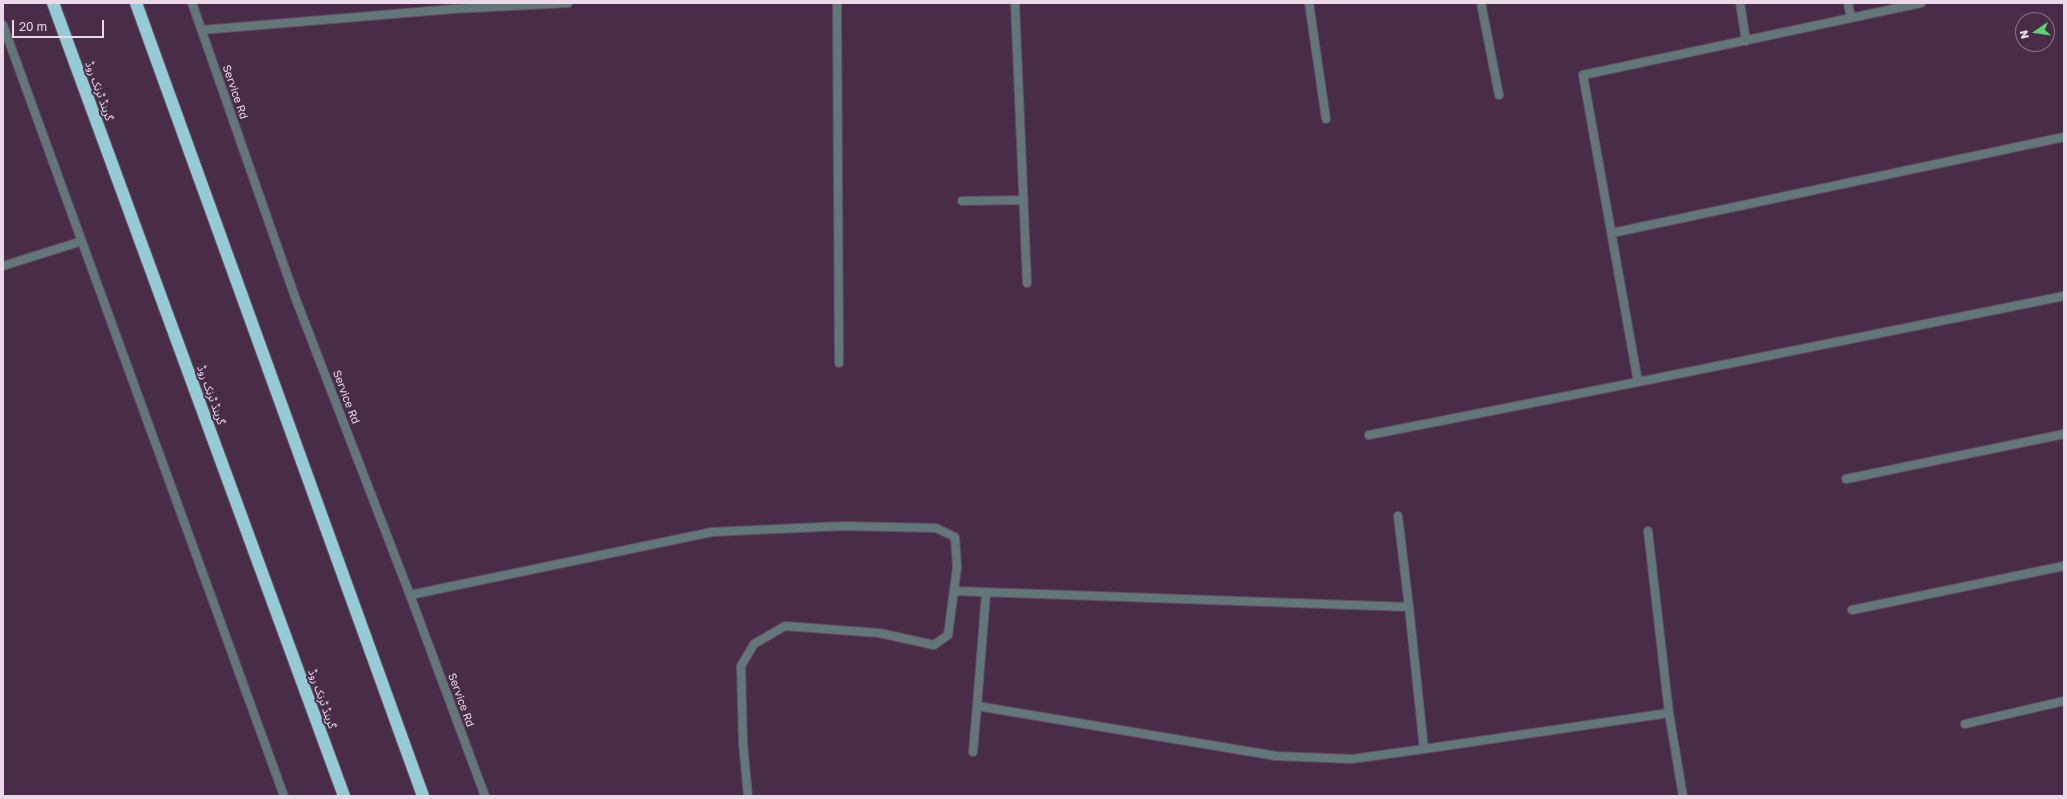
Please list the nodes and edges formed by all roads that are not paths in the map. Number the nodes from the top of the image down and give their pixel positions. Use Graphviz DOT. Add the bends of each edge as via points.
graph roads {
  1 [pos="53,3"];
  2 [pos="136,3"];
  3 [pos="192,3"];
  4 [pos="568,3"];
  5 [pos="837,3"];
  6 [pos="1015,3"];
  7 [pos="1309,3"];
  8 [pos="1481,3"];
  9 [pos="1740,3"];
  10 [pos="1848,3"];
  11 [pos="1921,3"];
  12 [pos="1851,18"];
  13 [pos="3,25"];
  14 [pos="202,30"];
  15 [pos="1746,40"];
  16 [pos="1498,95"];
  17 [pos="1326,118"];
  18 [pos="2064,137"];
  19 [pos="1024,200"];
  20 [pos="962,201"];
  21 [pos="1612,233"];
  22 [pos="82,241"];
  23 [pos="3,266"];
  24 [pos="1028,284"];
  25 [pos="2064,296"];
  26 [pos="839,363"];
  27 [pos="1638,382"];
  28 [pos="2064,434"];
  29 [pos="1369,435"];
  30 [pos="1846,479"];
  31 [pos="1398,516"];
  32 [pos="1648,531"];
  33 [pos="2064,566"];
  34 [pos="954,591"];
  35 [pos="986,593"];
  36 [pos="410,595"];
  37 [pos="1409,608"];
  38 [pos="1852,610"];
  39 [pos="2064,701"];
  40 [pos="977,706"];
  41 [pos="1669,713"];
  42 [pos="1965,724"];
  43 [pos="1424,749"];
  44 [pos="973,752"];
  45 [pos="284,796"];
  46 [pos="344,796"];
  47 [pos="423,796"];
  48 [pos="485,796"];
  49 [pos="748,796"];
  50 [pos="1683,796"];
  1 -- 46 [label="highway, گرینڈ ٹرنک روڈ"];
  2 -- 47 [label="highway"];
  3 -- 14 [label="street, Service Rd"];
  4 -- 14 [label="street" via="453,9"];
  5 -- 26 [label="street"];
  6 -- 19 [label="street"];
  7 -- 17 [label="street"];
  8 -- 16 [label="street"];
  9 -- 15 [label="street"];
  10 -- 12 [label="street"];
  11 -- 12 [label="street"];
  12 -- 15 [label="street"];
  13 -- 22 [label="street"];
  14 -- 36 [label="street, Service Rd" via="296,297"];
  15 -- 21 [label="street" via="1584,75"];
  18 -- 21 [label="street"];
  19 -- 20 [label="street"];
  19 -- 24 [label="street"];
  21 -- 27 [label="street"];
  22 -- 23 [label="street"];
  22 -- 45 [label="street"];
  25 -- 27 [label="street"];
  27 -- 29 [label="street"];
  28 -- 30 [label="street"];
  31 -- 37 [label="street"];
  32 -- 41 [label="street"];
  33 -- 38 [label="street"];
  34 -- 35 [label="street"];
  34 -- 36 [label="street" via="957,567 955,537 936,528 843,526 712,532"];
  34 -- 49 [label="street" via="948,635 934,645 879,633 785,626 754,644 741,666 743,742"];
  35 -- 37 [label="street"];
  35 -- 40 [label="street"];
  36 -- 48 [label="street, Service Rd"];
  37 -- 43 [label="street"];
  39 -- 42 [label="street"];
  40 -- 43 [label="street" via="1276,756 1352,759"];
  40 -- 44 [label="street"];
  41 -- 43 [label="street"];
  41 -- 50 [label="street"];
}
